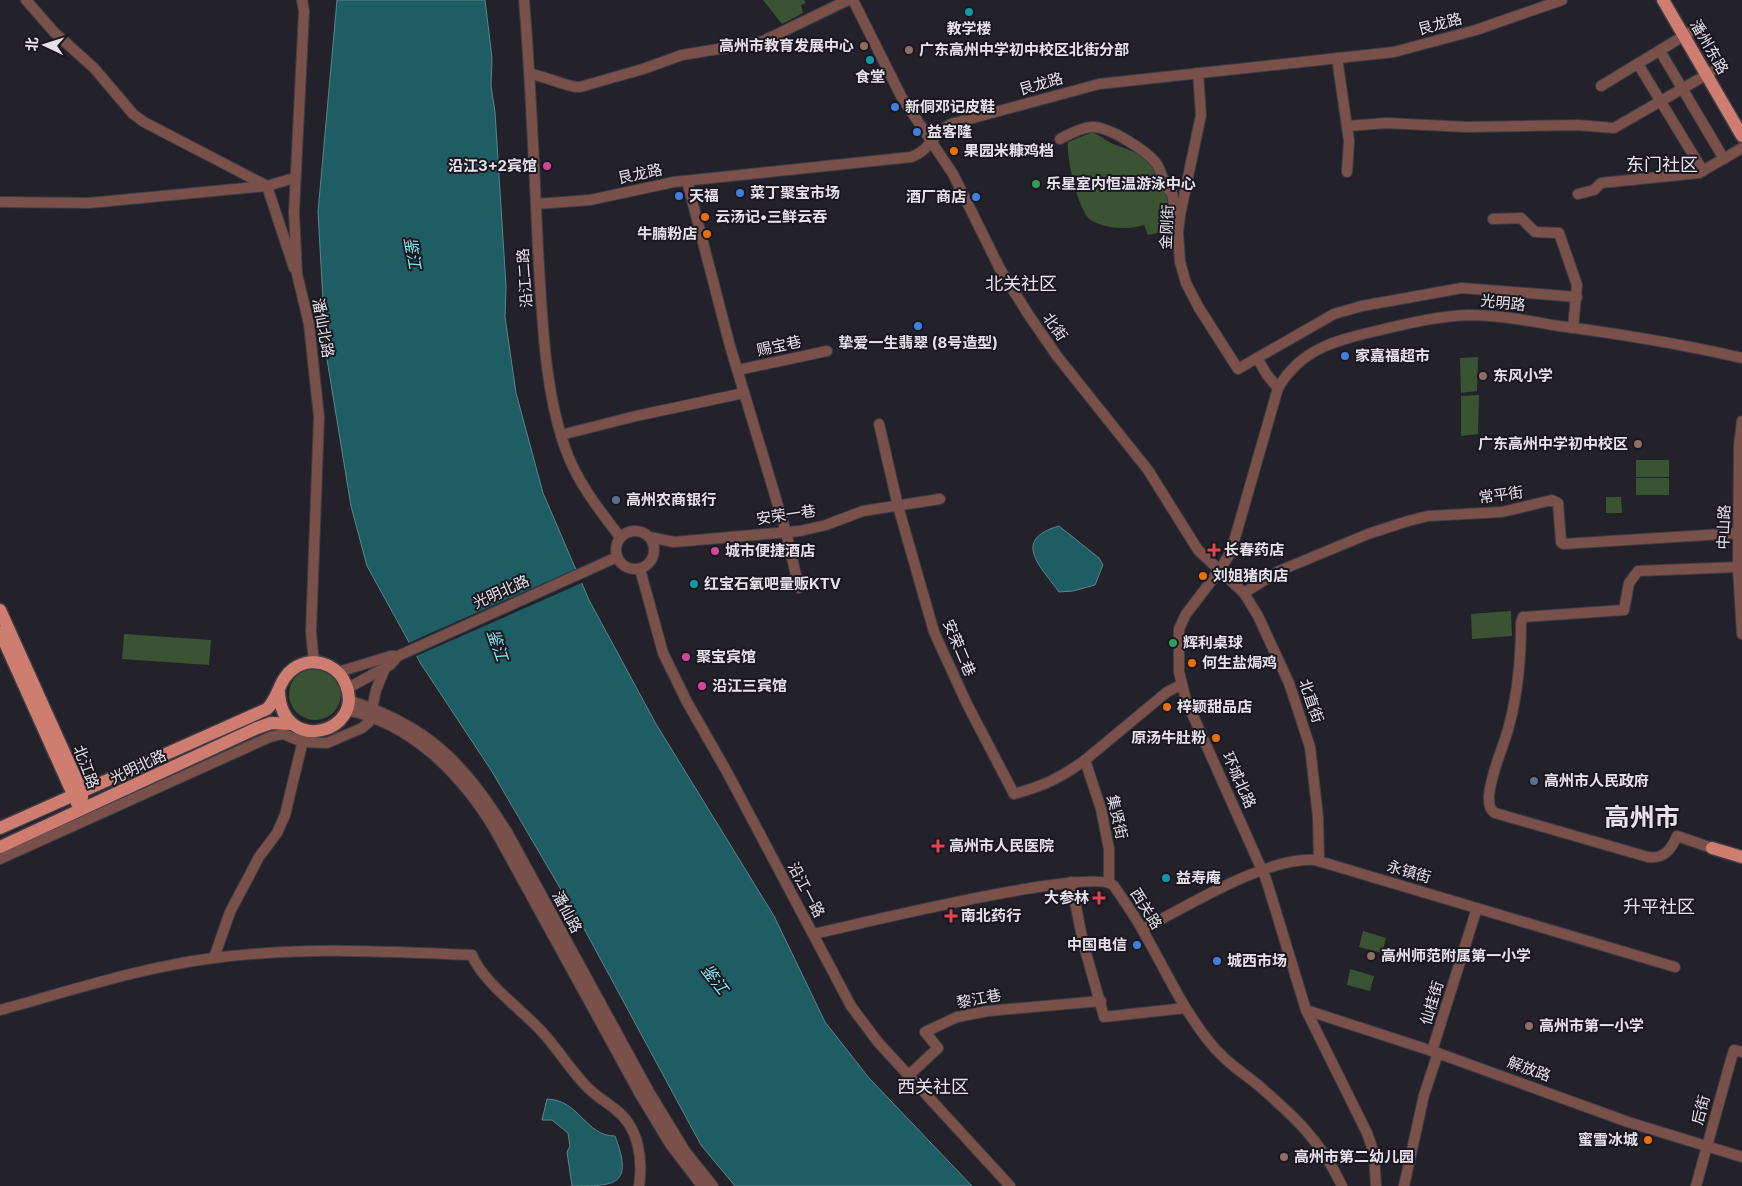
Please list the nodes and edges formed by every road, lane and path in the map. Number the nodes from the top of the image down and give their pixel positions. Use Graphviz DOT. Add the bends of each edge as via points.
graph roads {
  1 [pos="26,0"];
  2 [pos="302,0"];
  3 [pos="524,0"];
  4 [pos="848,0"];
  5 [pos="853,0"];
  6 [pos="1562,0"];
  7 [pos="1663,0"];
  8 [pos="1672,0"];
  9 [pos="1687,34"];
  10 [pos="1660,51"];
  11 [pos="1337,58"];
  12 [pos="1638,64"];
  13 [pos="1198,73"];
  14 [pos="1710,73"];
  15 [pos="530,74"];
  16 [pos="1601,86"];
  17 [pos="1682,89"];
  18 [pos="1661,102"];
  19 [pos="1742,121"];
  20 [pos="1347,126"];
  21 [pos="1742,136"];
  22 [pos="1060,139"];
  23 [pos="931,144"];
  24 [pos="1742,148"];
  25 [pos="1724,159"];
  26 [pos="1703,171"];
  27 [pos="1346,172"];
  28 [pos="294,178"];
  29 [pos="687,181"];
  30 [pos="267,186"];
  31 [pos="1578,194"];
  32 [pos="0,202"];
  33 [pos="536,204"];
  34 [pos="1493,219"];
  35 [pos="1179,224"];
  36 [pos="297,274"];
  37 [pos="1577,297"];
  38 [pos="1573,328"];
  39 [pos="827,351"];
  40 [pos="1257,358"];
  41 [pos="1742,358"];
  42 [pos="738,370"];
  43 [pos="1278,388"];
  44 [pos="744,392"];
  45 [pos="1742,421"];
  46 [pos="879,424"];
  47 [pos="561,435"];
  48 [pos="1741,488"];
  49 [pos="940,500"];
  50 [pos="898,506"];
  51 [pos="786,532"];
  52 [pos="1739,533"];
  53 [pos="620,537"];
  54 [pos="649,537"];
  55 [pos="674,542"];
  56 [pos="653,557"];
  57 [pos="617,558"];
  58 [pos="1738,567"];
  59 [pos="640,569"];
  60 [pos="1219,571"];
  61 [pos="799,588"];
  62 [pos="1244,593"];
  63 [pos="0,610"];
  64 [pos="0,632"];
  65 [pos="1742,634"];
  66 [pos="398,656"];
  67 [pos="314,662"];
  68 [pos="385,668"];
  69 [pos="338,672"];
  70 [pos="1181,684"];
  71 [pos="279,693"];
  72 [pos="347,700"];
  73 [pos="372,712"];
  74 [pos="292,724"];
  75 [pos="304,737"];
  76 [pos="1085,760"];
  77 [pos="77,794"];
  78 [pos="84,815"];
  79 [pos="0,828"];
  80 [pos="0,847"];
  81 [pos="1712,848"];
  82 [pos="1742,857"];
  83 [pos="0,859"];
  84 [pos="1319,861"];
  85 [pos="1262,869"];
  86 [pos="1071,882"];
  87 [pos="1109,882"];
  88 [pos="1477,908"];
  89 [pos="1142,929"];
  90 [pos="813,934"];
  91 [pos="214,958"];
  92 [pos="1675,967"];
  93 [pos="1101,1000"];
  94 [pos="1185,1008"];
  95 [pos="0,1010"];
  96 [pos="1306,1010"];
  97 [pos="1435,1052"];
  98 [pos="1742,1052"];
  99 [pos="909,1075"];
  100 [pos="1707,1148"];
  101 [pos="1742,1158"];
  102 [pos="639,1186"];
  103 [pos="702,1186"];
  104 [pos="713,1186"];
  105 [pos="1010,1186"];
  106 [pos="1342,1186"];
  107 [pos="1376,1186"];
  108 [pos="1404,1186"];
  109 [pos="1696,1186"];
  1 -- 30 [label="street" via="54,32 94,68 133,114"];
  2 -- 28 [label="street, 潘仙北路" via="304,12"];
  3 -- 15 [label="street, 沿江二路"];
  4 -- 15 [label="street" via="761,42 682,55 580,87 571,88 556,80"];
  5 -- 23 [label="street, 北街" via="893,82"];
  6 -- 11 [label="street, 艮龙路" via="1476,30 1394,52"];
  7 -- 9 [label="main road, 潘州东路"];
  8 -- 9 [label="main road, 潘州东路"];
  9 -- 10 [label="street"];
  9 -- 14 [label="main road, 潘州东路"];
  10 -- 12 [label="street"];
  10 -- 17 [label="street"];
  11 -- 13 [label="street, 艮龙路"];
  11 -- 20 [label="street"];
  12 -- 16 [label="street"];
  12 -- 18 [label="street"];
  13 -- 23 [label="street, 艮龙路" via="1125,80 1078,89 957,122 940,132"];
  13 -- 35 [label="street, 金刚街" via="1201,114"];
  14 -- 17 [label="street"];
  14 -- 19 [label="main road, 潘州东路"];
  14 -- 21 [label="main road, 潘州东路"];
  15 -- 33 [label="street, 沿江二路"];
  17 -- 18 [label="street"];
  17 -- 25 [label="street"];
  18 -- 20 [label="street" via="1612,128 1386,123"];
  18 -- 26 [label="street"];
  20 -- 27 [label="street"];
  22 -- 35 [label="street" via="1094,127 1145,152 1159,167 1166,188 1172,193"];
  23 -- 29 [label="street, 艮龙路" via="925,151 906,158"];
  23 -- 60 [label="street, 北街" via="952,174 1000,269 1028,314 1057,356 1148,470 1198,550"];
  24 -- 25 [label="street"];
  25 -- 26 [label="street"];
  26 -- 31 [label="street" via="1600,183 1595,190"];
  28 -- 30 [label="street"];
  28 -- 36 [label="street, 潘仙北路"];
  29 -- 33 [label="street, 艮龙路" via="590,200"];
  29 -- 42 [label="street"];
  30 -- 32 [label="street" via="90,203"];
  30 -- 36 [label="street"];
  33 -- 47 [label="street, 沿江二路" via="544,342"];
  34 -- 37 [label="street" via="1521,218 1535,232 1559,233 1576,279"];
  35 -- 40 [label="street, 金刚街" via="1180,262 1199,308 1238,370"];
  36 -- 67 [label="street, 潘仙北路" via="309,324 319,417 311,632"];
  37 -- 38 [label="street"];
  37 -- 40 [label="street" via="1464,288 1362,306 1334,314"];
  38 -- 41 [label="street, 光明路"];
  38 -- 43 [label="street, 光明路" via="1486,316 1426,320 1363,334 1314,351 1293,366"];
  39 -- 42 [label="street, 赐宝巷"];
  40 -- 43 [label="street"];
  42 -- 44 [label="street"];
  43 -- 60 [label="street, 环城北路" via="1235,542"];
  44 -- 47 [label="street"];
  44 -- 51 [label="street"];
  45 -- 48 [label="street, 中山路"];
  46 -- 50 [label="street"];
  47 -- 53 [label="street, 沿江二路" via="579,480"];
  48 -- 52 [label="street, 中山路"];
  49 -- 50 [label="street, 安荣一巷"];
  50 -- 51 [label="street, 安荣一巷" via="863,510 814,528"];
  50 -- 76 [label="street, 安荣二巷" via="934,632 1014,794 1043,786"];
  51 -- 55 [label="street, 安荣一巷"];
  51 -- 61 [label="street"];
  52 -- 58 [label="street, 中山路"];
  52 -- 62 [label="street, 常平街" via="1562,544 1558,503 1552,500 1502,512 1430,516 1408,521 1278,571"];
  53 -- 54 [label="street" via="637,531"];
  53 -- 57 [label="street" via="616,547"];
  54 -- 55 [label="street"];
  54 -- 56 [label="street" via="654,546"];
  55 -- 56 [label="street"];
  56 -- 59 [label="street"];
  57 -- 59 [label="street" via="629,569"];
  57 -- 66 [label="street, 光明北路"];
  58 -- 65 [label="street, 中山路"];
  58 -- 81 [label="street" via="1638,571 1629,583 1623,611 1523,617 1520,623 1521,664 1513,711 1489,798 1495,814 1648,857 1660,857 1668,852 1677,836"];
  59 -- 90 [label="street, 沿江一路" via="663,653"];
  60 -- 62 [label="street, 北直街"];
  60 -- 70 [label="street, 环城北路" via="1186,614 1180,629 1178,657"];
  62 -- 84 [label="street, 北直街" via="1280,662 1305,727 1314,768"];
  63 -- 77 [label="main road, 北江路"];
  64 -- 77 [label="main road, 北江路"];
  66 -- 68 [label="street, 光明北路"];
  66 -- 69 [label="street, 光明北路"];
  67 -- 69 [label="main road" via="331,666"];
  67 -- 71 [label="main road, 光明北路" via="291,670"];
  68 -- 72 [label="street, 光明北路"];
  68 -- 73 [label="street"];
  69 -- 72 [label="main road"];
  70 -- 76 [label="street"];
  70 -- 85 [label="street, 环城北路"];
  71 -- 74 [label="main road" via="284,716"];
  71 -- 77 [label="main road, 光明北路" via="267,709"];
  72 -- 73 [label="street, 潘仙路"];
  72 -- 75 [label="main road, 光明北路" via="341,719 325,730"];
  73 -- 75 [label="street" via="369,722 362,728 337,740 317,744"];
  73 -- 103 [label="street, 潘仙路" via="430,751 452,771 482,808 645,1103 670,1144"];
  73 -- 104 [label="street, 潘仙路" via="399,720 441,749 484,796 507,832 648,1090 685,1151"];
  74 -- 75 [label="main road, 光明北路"];
  74 -- 78 [label="main road, 光明北路" via="271,723"];
  75 -- 78 [label="street" via="283,734 270,737"];
  75 -- 91 [label="street" via="285,815 230,912"];
  76 -- 87 [label="street, 集贤街" via="1101,809 1109,849"];
  77 -- 78 [label="main road, 北江路"];
  77 -- 79 [label="main road, 光明北路"];
  78 -- 80 [label="main road, 光明北路"];
  78 -- 83 [label="street"];
  81 -- 82 [label="main road"];
  84 -- 85 [label="street, 永镇街" via="1294,861"];
  84 -- 88 [label="street, 永镇街"];
  85 -- 89 [label="street, 永镇街"];
  85 -- 96 [label="street, 环城北路"];
  86 -- 87 [label="street, 西关路"];
  86 -- 90 [label="street, 西关路" via="922,908"];
  86 -- 93 [label="street" via="1083,942"];
  87 -- 89 [label="street, 西关路"];
  88 -- 92 [label="street, 永镇街"];
  88 -- 97 [label="street, 仙桂街"];
  89 -- 94 [label="street, 西关路"];
  90 -- 99 [label="street, 沿江一路" via="860,1020"];
  91 -- 95 [label="street" via="167,966"];
  91 -- 102 [label="street" via="370,951 472,955 502,994 544,1033 586,1087 621,1114 638,1147"];
  93 -- 94 [label="street" via="1106,1018"];
  93 -- 99 [label="street, 黎江巷" via="1011,1008 957,1017 925,1032 938,1048"];
  94 -- 106 [label="street, 西关路" via="1226,1062 1302,1124 1330,1160"];
  96 -- 97 [label="street, 解放路"];
  96 -- 107 [label="street, 环城北路" via="1367,1133 1374,1153"];
  97 -- 100 [label="street, 解放路"];
  97 -- 108 [label="street, 仙桂街"];
  98 -- 100 [label="street, 后街" via="1734,1050"];
  99 -- 105 [label="street, 沿江一路"];
  100 -- 101 [label="street, 解放路"];
  100 -- 109 [label="street, 后街"];
}
